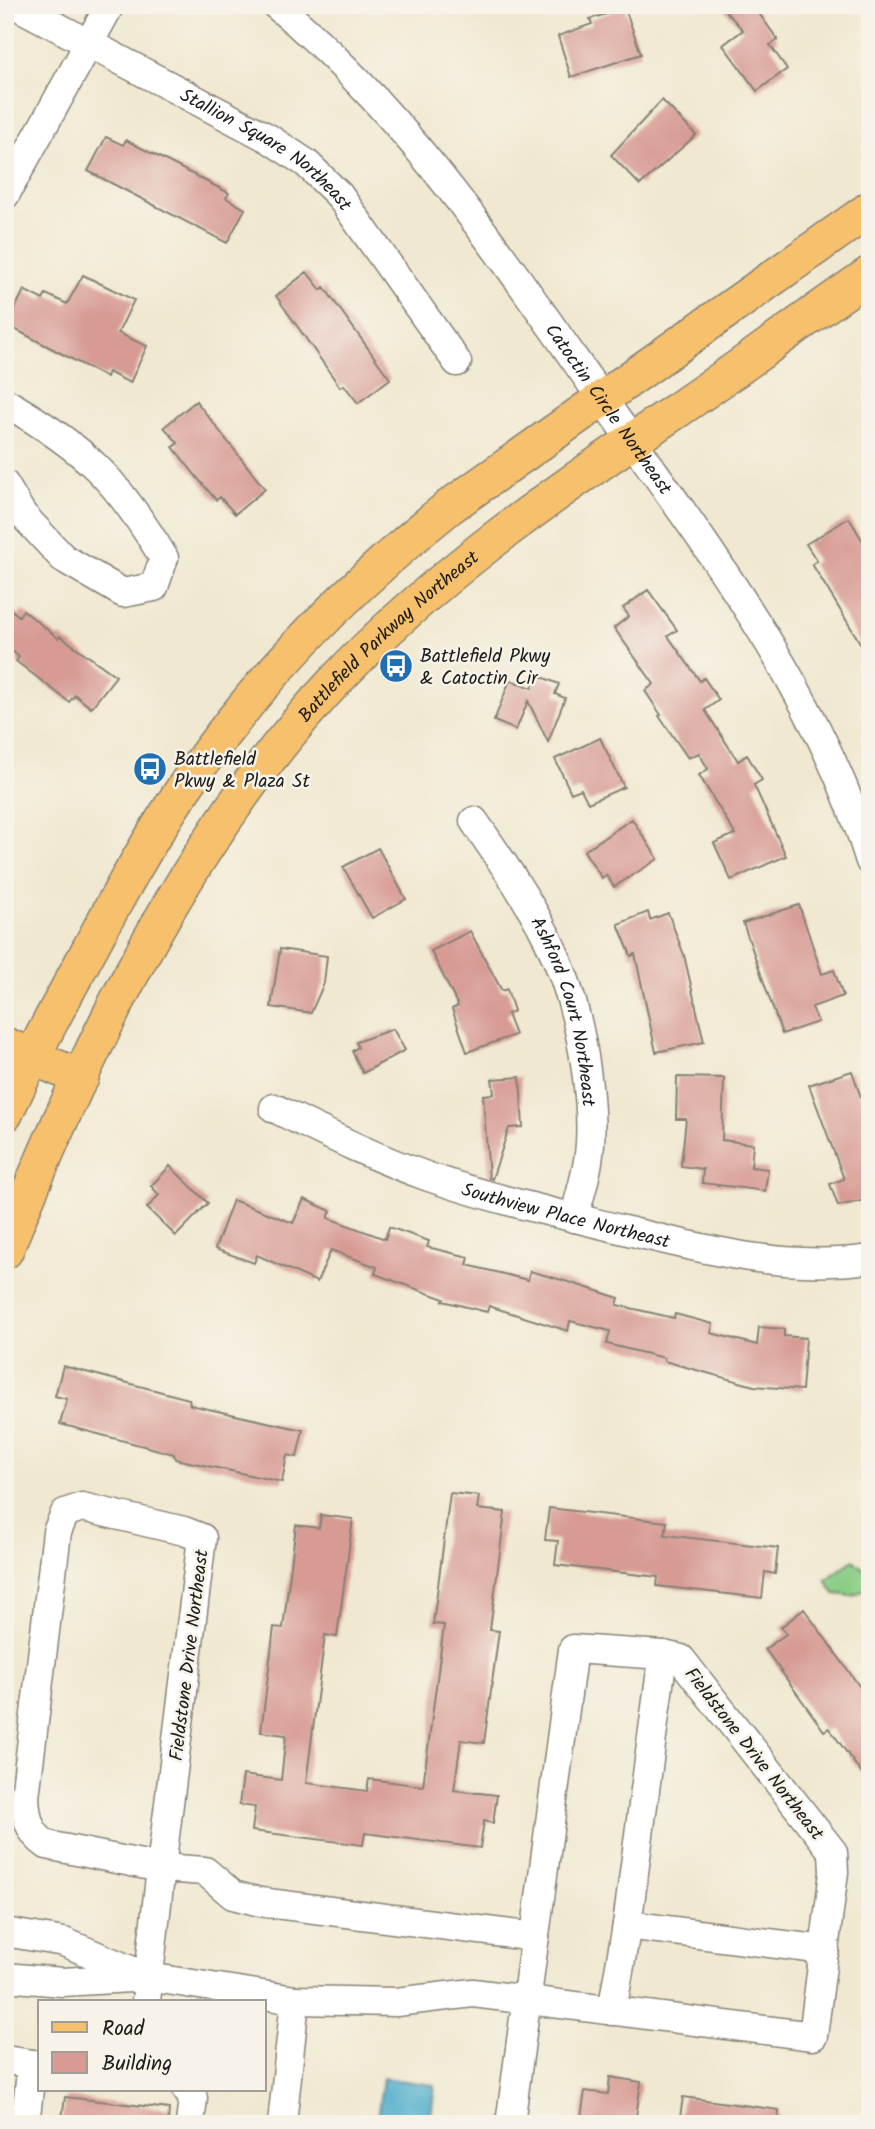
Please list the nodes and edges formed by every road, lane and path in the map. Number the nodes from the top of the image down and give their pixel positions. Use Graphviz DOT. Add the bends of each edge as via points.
graph roads {
  1 [pos="16,5"];
  2 [pos="110,5"];
  3 [pos="276,5"];
  4 [pos="88,43"];
  5 [pos="5,195"];
  6 [pos="870,209"];
  7 [pos="870,274"];
  8 [pos="457,362"];
  9 [pos="602,398"];
  10 [pos="6,406"];
  11 [pos="632,440"];
  12 [pos="5,485"];
  13 [pos="474,821"];
  14 [pos="870,861"];
  15 [pos="18,1051"];
  16 [pos="80,1078"];
  17 [pos="274,1108"];
  18 [pos="5,1114"];
  19 [pos="574,1218"];
  20 [pos="5,1251"];
  21 [pos="870,1259"];
  22 [pos="663,1655"];
  23 [pos="161,1868"];
  24 [pos="627,1925"];
  25 [pos="5,1932"];
  26 [pos="536,1937"];
  27 [pos="825,1951"];
  28 [pos="5,1977"];
  29 [pos="147,1989"];
  30 [pos="295,2000"];
  31 [pos="525,2000"];
  32 [pos="612,2011"];
  33 [pos="26,2063"];
  34 [pos="187,2090"];
  35 [pos="25,2124"];
  36 [pos="190,2124"];
  37 [pos="282,2124"];
  38 [pos="510,2124"];
  1 -- 4 [label="street, Stallion Square Northeast"];
  2 -- 4 [label="street"];
  3 -- 9 [label="street, Catoctin Circle Northeast" via="395,119"];
  4 -- 5 [label="street"];
  4 -- 8 [label="street, Stallion Square Northeast" via="268,138 306,163 353,213"];
  6 -- 9 [label="main road"];
  7 -- 11 [label="main road, Battlefield Parkway Northeast"];
  9 -- 11 [label="street, Catoctin Circle Northeast"];
  9 -- 15 [label="main road" via="394,550 263,685 184,787"];
  10 -- 12 [label="street" via="57,433 88,458 133,507 164,558 154,587 123,593 63,558 22,514"];
  11 -- 14 [label="street, Catoctin Circle Northeast" via="805,703 854,808"];
  11 -- 16 [label="main road, Battlefield Parkway Northeast" via="461,564 387,629 288,735 173,904"];
  13 -- 19 [label="street, Ashford Court Northeast" via="546,932 564,969 581,1032 590,1098 589,1158"];
  15 -- 16 [label="main road"];
  15 -- 18 [label="main road"];
  16 -- 20 [label="main road, Battlefield Parkway Northeast"];
  17 -- 19 [label="street, Southview Place Northeast" via="429,1177"];
  19 -- 21 [label="street, Southview Place Northeast" via="735,1257 828,1265"];
  22 -- 24 [label="street"];
  22 -- 26 [label="street, Fieldstone Drive Northeast" via="573,1649"];
  22 -- 27 [label="street, Fieldstone Drive Northeast" via="681,1659 692,1670 833,1852"];
  23 -- 23 [label="street, Fieldstone Drive Northeast" via="202,1538 82,1507 65,1513 57,1532 26,1820 47,1845"];
  23 -- 26 [label="street, Fieldstone Drive Northeast" via="205,1871 233,1895 260,1902"];
  23 -- 29 [label="street, Fieldstone Drive Northeast"];
  24 -- 27 [label="street"];
  24 -- 32 [label="street"];
  25 -- 29 [label="street, Fieldstone Drive Northeast" via="64,1942"];
  26 -- 31 [label="street, Fieldstone Drive Northeast"];
  27 -- 32 [label="street, Fieldstone Drive Northeast" via="813,2036"];
  28 -- 29 [label="street, Fieldstone Drive Northeast"];
  29 -- 30 [label="street, Fieldstone Drive Northeast"];
  30 -- 31 [label="street, Fieldstone Drive Northeast" via="396,2002 473,1993"];
  30 -- 37 [label="street"];
  31 -- 32 [label="street, Fieldstone Drive Northeast"];
  31 -- 38 [label="street"];
  33 -- 35 [label="street"];
  34 -- 36 [label="street" via="193,2098"];
}
